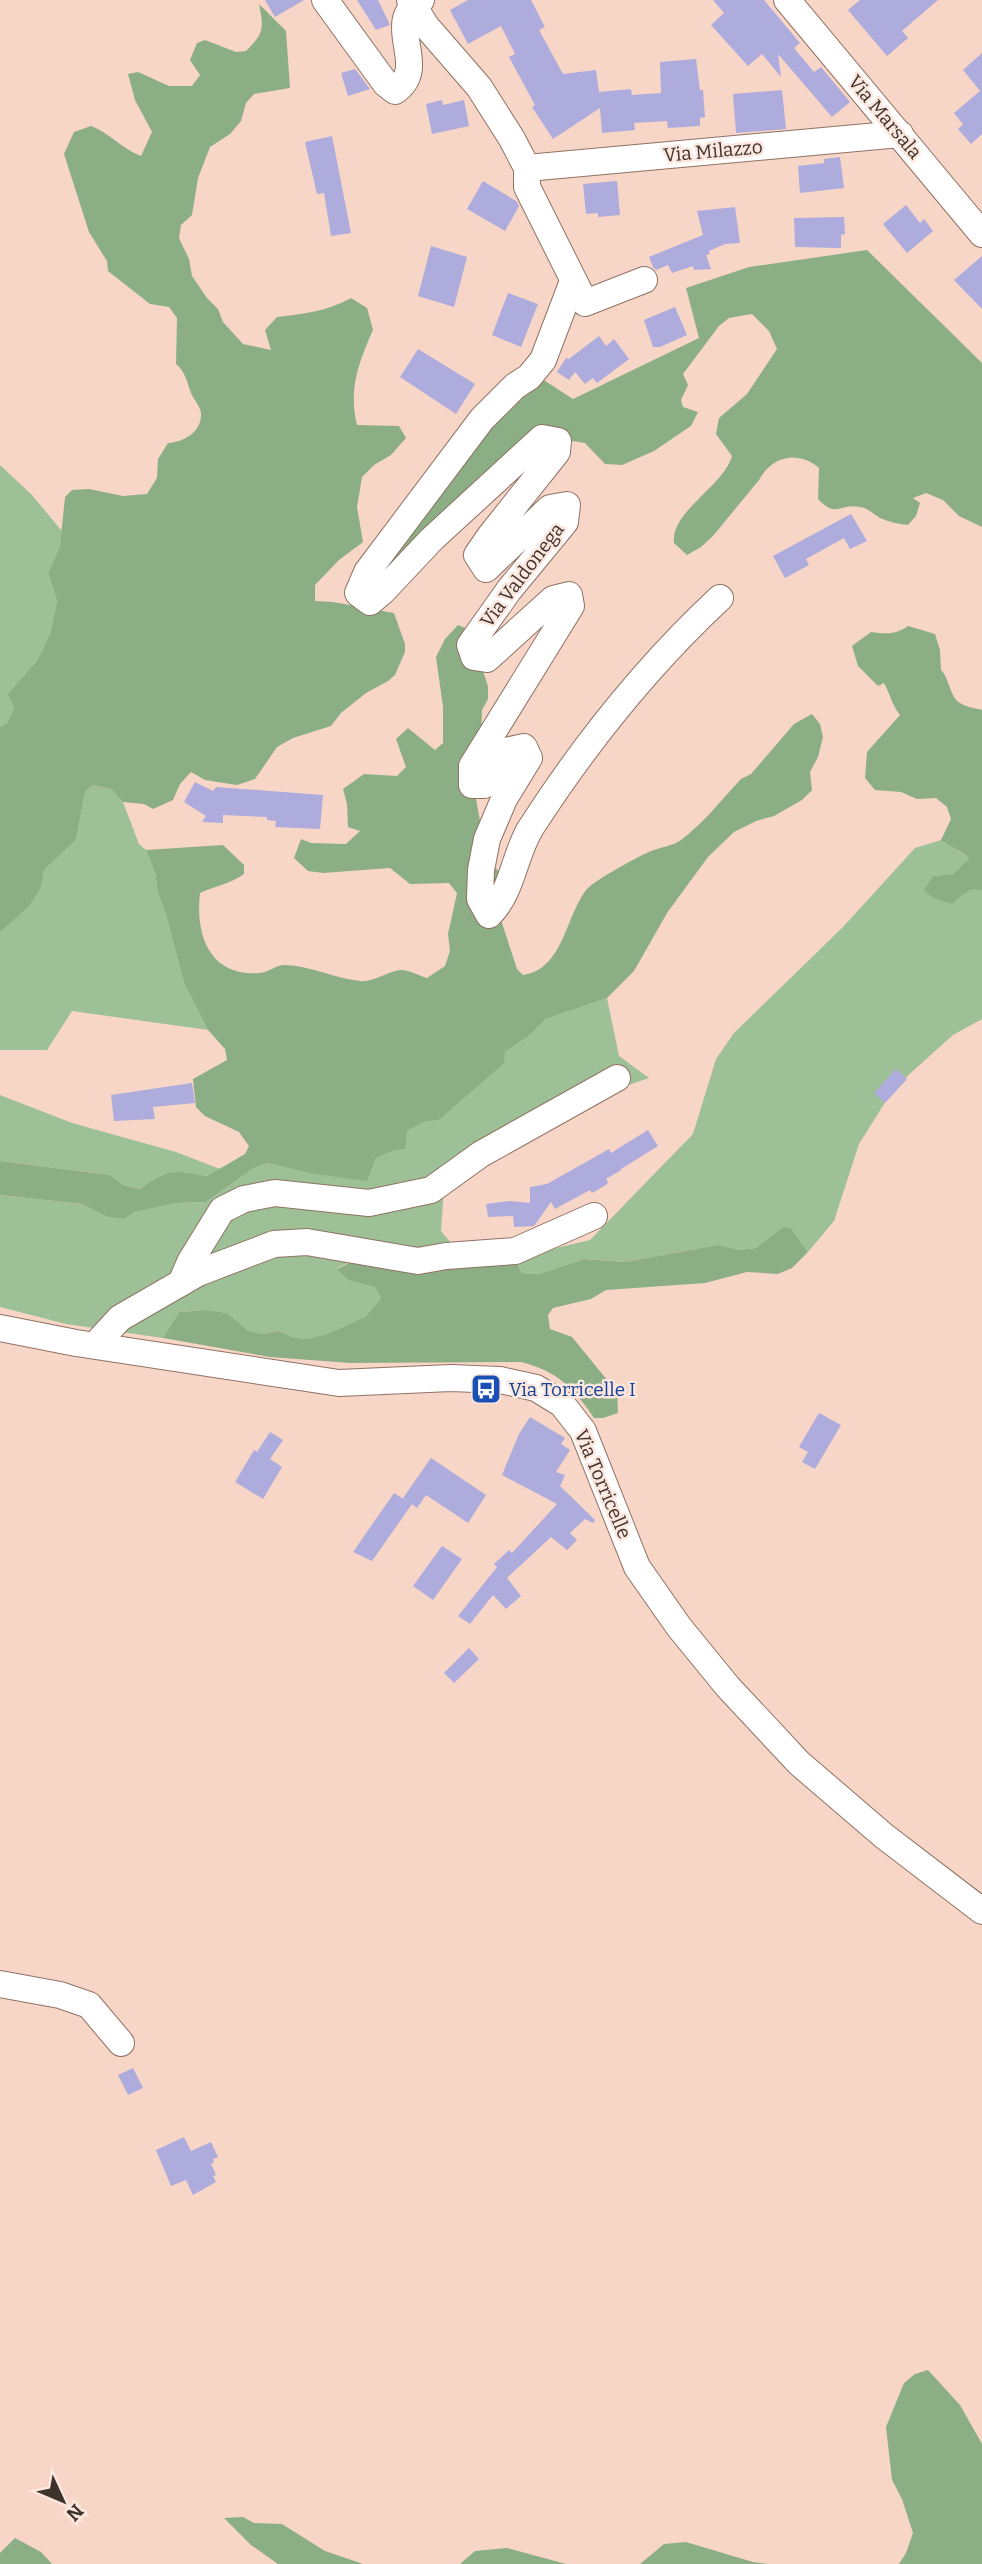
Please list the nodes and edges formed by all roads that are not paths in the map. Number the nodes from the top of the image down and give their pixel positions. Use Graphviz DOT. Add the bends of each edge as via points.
graph roads {
  1 [pos="325,0"];
  2 [pos="787,0"];
  3 [pos="414,2"];
  4 [pos="900,134"];
  5 [pos="527,168"];
  6 [pos="982,234"];
  7 [pos="644,280"];
  8 [pos="573,281"];
  9 [pos="720,598"];
  10 [pos="617,1078"];
  11 [pos="594,1216"];
  12 [pos="181,1283"];
  13 [pos="0,1328"];
  14 [pos="95,1345"];
  15 [pos="982,1911"];
  16 [pos="0,1984"];
  17 [pos="121,2043"];
  1 -- 3 [label="street" via="395,91 404,85 410,71 404,19"];
  2 -- 4 [label="street, Via Marsala"];
  3 -- 5 [label="street" via="426,26 479,87"];
  4 -- 5 [label="street, Via Milazzo"];
  4 -- 6 [label="street, Via Marsala"];
  5 -- 8 [label="street" via="527,187"];
  7 -- 8 [label="street" via="585,303"];
  8 -- 9 [label="street, Via Valdonega" via="543,360 482,419 367,572 358,593 370,601 542,438 558,441 558,453 477,555 486,569 550,508 567,505 565,522 470,645 474,657 487,659 552,599 569,595 570,606 472,766 472,785 484,785 510,750 524,747 529,758 487,839 480,899 489,915 500,905 528,832 566,777 642,678"];
  10 -- 12 [label="street" via="481,1154 431,1190 369,1203 275,1193 244,1199 222,1210"];
  11 -- 12 [label="street" via="515,1251 418,1261 307,1242 274,1244"];
  12 -- 14 [label="street" via="120,1318"];
  13 -- 14 [label="street, Via Torricelle"];
  14 -- 15 [label="street, Via Torricelle" via="339,1383 500,1380 536,1388 562,1404 583,1431 637,1567 728,1687 799,1763"];
  16 -- 17 [label="street" via="89,2005"];
}
